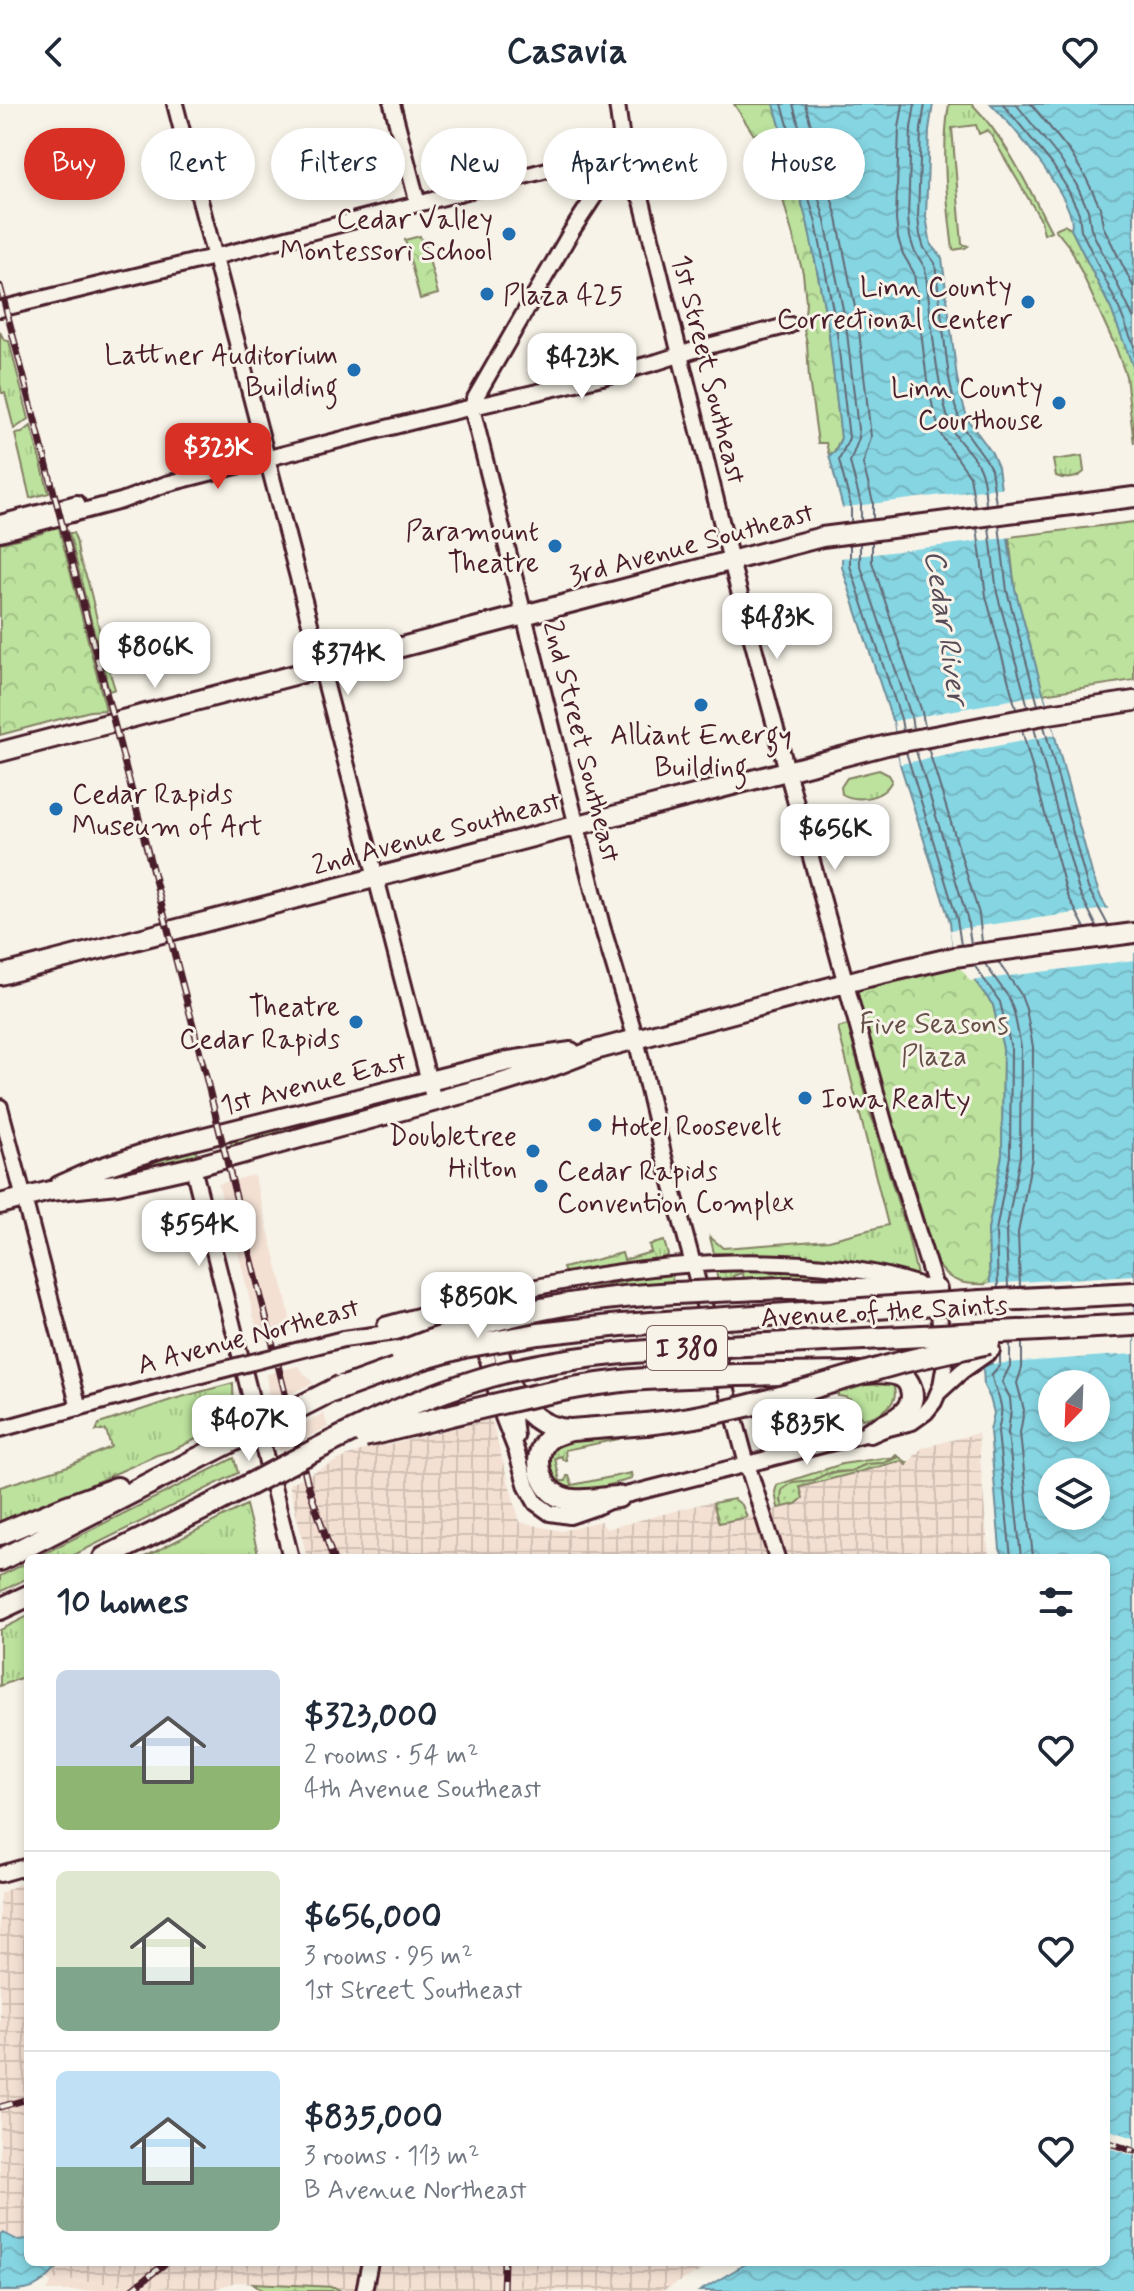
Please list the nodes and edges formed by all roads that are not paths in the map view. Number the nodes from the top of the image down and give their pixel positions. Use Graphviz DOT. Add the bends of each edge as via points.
graph roads {
  1 [pos="175,104"];
  2 [pos="392,104"];
  3 [pos="617,104"];
  4 [pos="620,128"];
  5 [pos="543,171"];
  6 [pos="593,200"];
  7 [pos="641,200"];
  8 [pos="418,204"];
  9 [pos="214,257"];
  10 [pos="0,309"];
  11 [pos="790,325"];
  12 [pos="681,354"];
  13 [pos="472,408"];
  14 [pos="268,459"];
  15 [pos="159,486"];
  16 [pos="1134,497"];
  17 [pos="0,523"];
  18 [pos="0,533"];
  19 [pos="731,561"];
  20 [pos="525,615"];
  21 [pos="321,668"];
  22 [pos="1134,701"];
  23 [pos="0,752"];
  24 [pos="787,770"];
  25 [pos="577,825"];
  26 [pos="375,877"];
  27 [pos="1134,933"];
  28 [pos="0,975"];
  29 [pos="846,983"];
  30 [pos="636,1039"];
  31 [pos="595,1050"];
  32 [pos="429,1082"];
  33 [pos="434,1101"];
  34 [pos="0,1107"];
  35 [pos="193,1167"];
  36 [pos="50,1191"];
  37 [pos="23,1198"];
  38 [pos="0,1204"];
  39 [pos="694,1263"];
  40 [pos="936,1290"];
  41 [pos="1134,1293"];
  42 [pos="497,1296"];
  43 [pos="1134,1325"];
  44 [pos="1059,1329"];
  45 [pos="343,1339"];
  46 [pos="992,1350"];
  47 [pos="945,1356"];
  48 [pos="806,1373"];
  49 [pos="511,1389"];
  50 [pos="331,1392"];
  51 [pos="939,1393"];
  52 [pos="79,1408"];
  53 [pos="0,1429"];
  54 [pos="571,1430"];
  55 [pos="870,1432"];
  56 [pos="329,1443"];
  57 [pos="516,1450"];
  58 [pos="747,1464"];
  59 [pos="178,1469"];
  60 [pos="618,1497"];
  61 [pos="0,1534"];
  62 [pos="112,1554"];
  63 [pos="290,1554"];
  64 [pos="776,1554"];
  65 [pos="0,1560"];
  66 [pos="24,1598"];
  67 [pos="0,1609"];
  68 [pos="24,1867"];
  69 [pos="0,1874"];
  70 [pos="369,2266"];
  71 [pos="364,2291"];
  1 -- 9 [label="street"];
  2 -- 8 [label="street"];
  3 -- 4 [label="street"];
  5 -- 8 [label="street"];
  6 -- 13 [label="street"];
  7 -- 12 [label="street, 1st Street Southeast"];
  8 -- 9 [label="street"];
  9 -- 10 [label="street"];
  9 -- 14 [label="street"];
  11 -- 12 [label="street"];
  12 -- 13 [label="street"];
  12 -- 19 [label="street, 1st Street Southeast"];
  13 -- 14 [label="street"];
  13 -- 20 [label="street, 2nd Street Southeast"];
  14 -- 15 [label="street"];
  14 -- 21 [label="street"];
  15 -- 17 [label="street"];
  15 -- 18 [label="street"];
  16 -- 19 [label="main road, 3rd Avenue Southeast" via="838,534"];
  19 -- 20 [label="main road, 3rd Avenue Southeast"];
  19 -- 24 [label="street, 1st Street Southeast"];
  20 -- 21 [label="main road, 3rd Avenue Southeast"];
  20 -- 25 [label="street, 2nd Street Southeast"];
  21 -- 23 [label="main road, 3rd Avenue Southeast"];
  21 -- 26 [label="street"];
  22 -- 24 [label="main road, 2nd Avenue Southeast" via="892,744"];
  24 -- 25 [label="main road, 2nd Avenue Southeast"];
  24 -- 29 [label="street, 1st Street Southeast"];
  25 -- 26 [label="main road, 2nd Avenue Southeast"];
  25 -- 30 [label="street, 2nd Street Southeast"];
  26 -- 28 [label="main road, 2nd Avenue Southeast"];
  26 -- 32 [label="street"];
  27 -- 29 [label="main road, 1st Avenue East" via="954,957"];
  29 -- 30 [label="main road, 1st Avenue East"];
  29 -- 40 [label="street, 1st Street Southeast"];
  30 -- 31 [label="main road, 1st Avenue East"];
  30 -- 39 [label="street, 2nd Street Southeast"];
  31 -- 32 [label="main road, 1st Avenue East" via="528,1057"];
  31 -- 33 [label="main road, 1st Avenue East" via="518,1079"];
  32 -- 33 [label="street"];
  32 -- 36 [label="main road, 1st Avenue East" via="161,1148"];
  33 -- 35 [label="main road, 1st Avenue East"];
  34 -- 37 [label="street"];
  35 -- 36 [label="main road, 1st Avenue East" via="117,1184"];
  35 -- 63 [label="street"];
  36 -- 37 [label="main road, 1st Avenue East"];
  37 -- 38 [label="main road, 1st Avenue East"];
  37 -- 52 [label="street"];
  39 -- 40 [label="street, A Avenue Northeast" via="808,1264"];
  39 -- 42 [label="street, A Avenue Northeast"];
  39 -- 58 [label="street, 2nd Street Southeast"];
  40 -- 47 [label="street, 1st Street Southeast"];
  40 -- 50 [label="highway, bridge" via="785,1288 611,1298 513,1316 403,1351"];
  41 -- 50 [label="highway, Avenue of the Saints / I 380, bridge" via="538,1334 464,1347"];
  42 -- 45 [label="street, A Avenue Northeast"];
  42 -- 49 [label="street" via="492,1319"];
  43 -- 44 [label="highway, Avenue of the Saints / I 380"];
  44 -- 54 [label="highway, bridge" via="922,1357 760,1404 692,1418"];
  44 -- 56 [label="highway, Avenue of the Saints / I 380, bridge" via="577,1358 471,1383"];
  45 -- 52 [label="street, A Avenue Northeast, bridge"];
  45 -- 57 [label="street" via="443,1323 469,1330 484,1345"];
  46 -- 51 [label="street"];
  47 -- 48 [label="highway"];
  47 -- 51 [label="street, 1st Street Southeast"];
  48 -- 55 [label="highway" via="880,1373 907,1380 909,1407"];
  48 -- 56 [label="highway, bridge" via="607,1383"];
  49 -- 54 [label="highway" via="540,1423"];
  49 -- 57 [label="street"];
  50 -- 59 [label="highway, I 380, bridge"];
  51 -- 55 [label="street" via="912,1422"];
  52 -- 53 [label="street, A Avenue Northeast"];
  54 -- 60 [label="highway" via="550,1437 545,1445 539,1463 544,1483 566,1499"];
  55 -- 58 [label="street"];
  56 -- 62 [label="highway, Avenue of the Saints / I 380, bridge"];
  57 -- 60 [label="street" via="531,1496 550,1513 570,1516"];
  58 -- 60 [label="street"];
  58 -- 64 [label="street, 2nd Street Southeast"];
  59 -- 61 [label="highway"];
  59 -- 65 [label="highway, I 380"];
  66 -- 67 [label="highway"];
  68 -- 69 [label="street"];
  70 -- 71 [label="street"];
}
